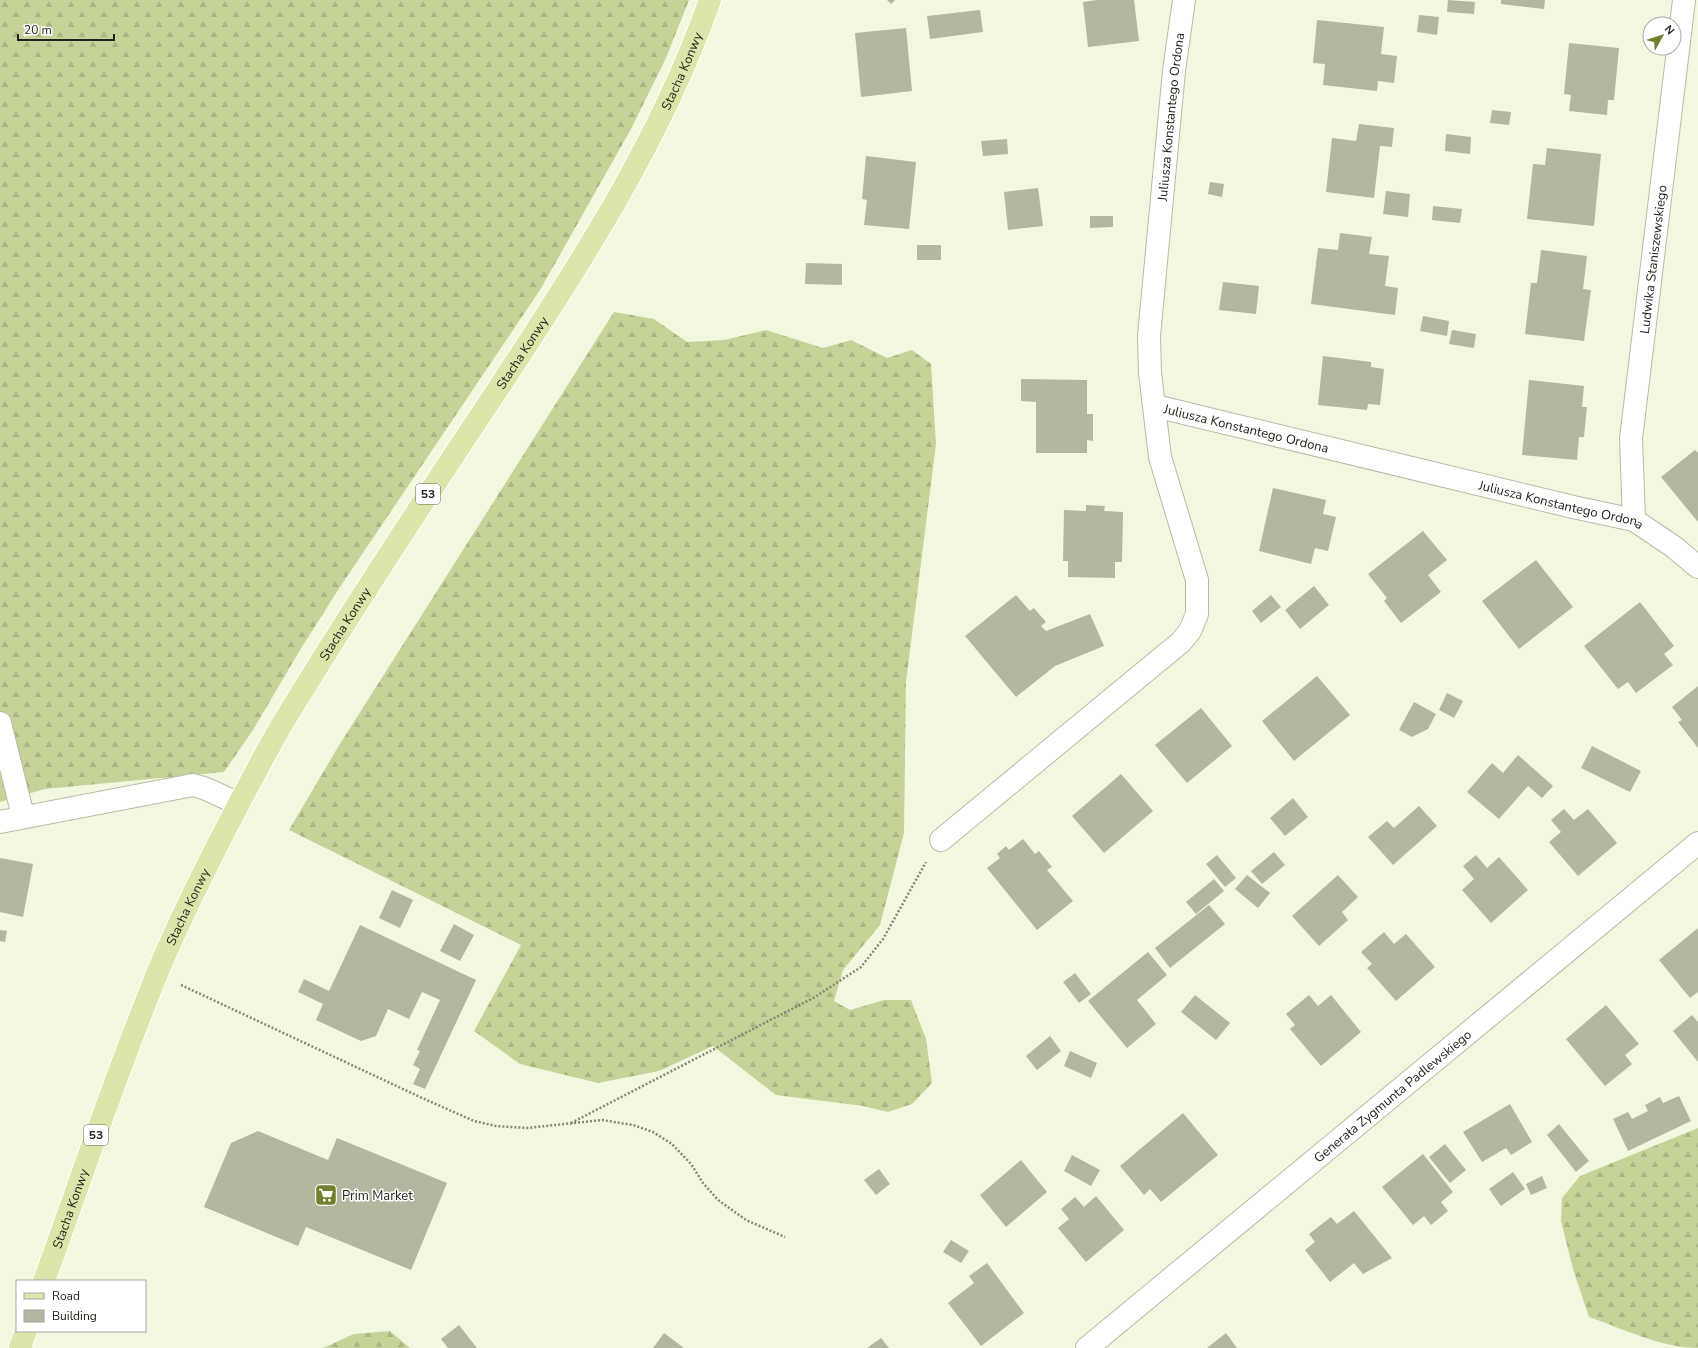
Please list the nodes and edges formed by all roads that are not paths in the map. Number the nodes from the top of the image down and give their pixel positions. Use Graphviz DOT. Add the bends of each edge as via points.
graph roads {
  1 [pos="710,0"];
  2 [pos="1184,0"];
  3 [pos="1684,0"];
  4 [pos="1155,406"];
  5 [pos="1634,520"];
  6 [pos="1698,567"];
  7 [pos="0,723"];
  8 [pos="238,804"];
  9 [pos="23,816"];
  10 [pos="0,822"];
  11 [pos="941,840"];
  12 [pos="1698,843"];
  13 [pos="44,1280"];
  14 [pos="26,1332"];
  15 [pos="20,1348"];
  16 [pos="1087,1348"];
  1 -- 8 [label="main road, Stacha Konwy / 53" via="687,61 648,141 605,220 558,297 322,660"];
  2 -- 4 [label="street, Juliusza Konstantego Ordona" via="1174,71 1149,336 1150,373"];
  3 -- 5 [label="street, Ludwika Staniszewskiego" via="1632,439"];
  4 -- 5 [label="street, Juliusza Konstantego Ordona" via="1573,508"];
  4 -- 11 [label="street" via="1160,456 1196,580 1197,614 1190,631 1181,642"];
  5 -- 6 [label="street, Juliusza Konstantego Ordona"];
  7 -- 9 [label="street"];
  8 -- 9 [label="street" via="204,788 193,786"];
  8 -- 13 [label="main road, Stacha Konwy / 53" via="194,891 158,973 110,1094"];
  9 -- 10 [label="street"];
  12 -- 16 [label="street, Generała Zygmunta Padlewskiego"];
  14 -- 15 [label="main road"];
}
